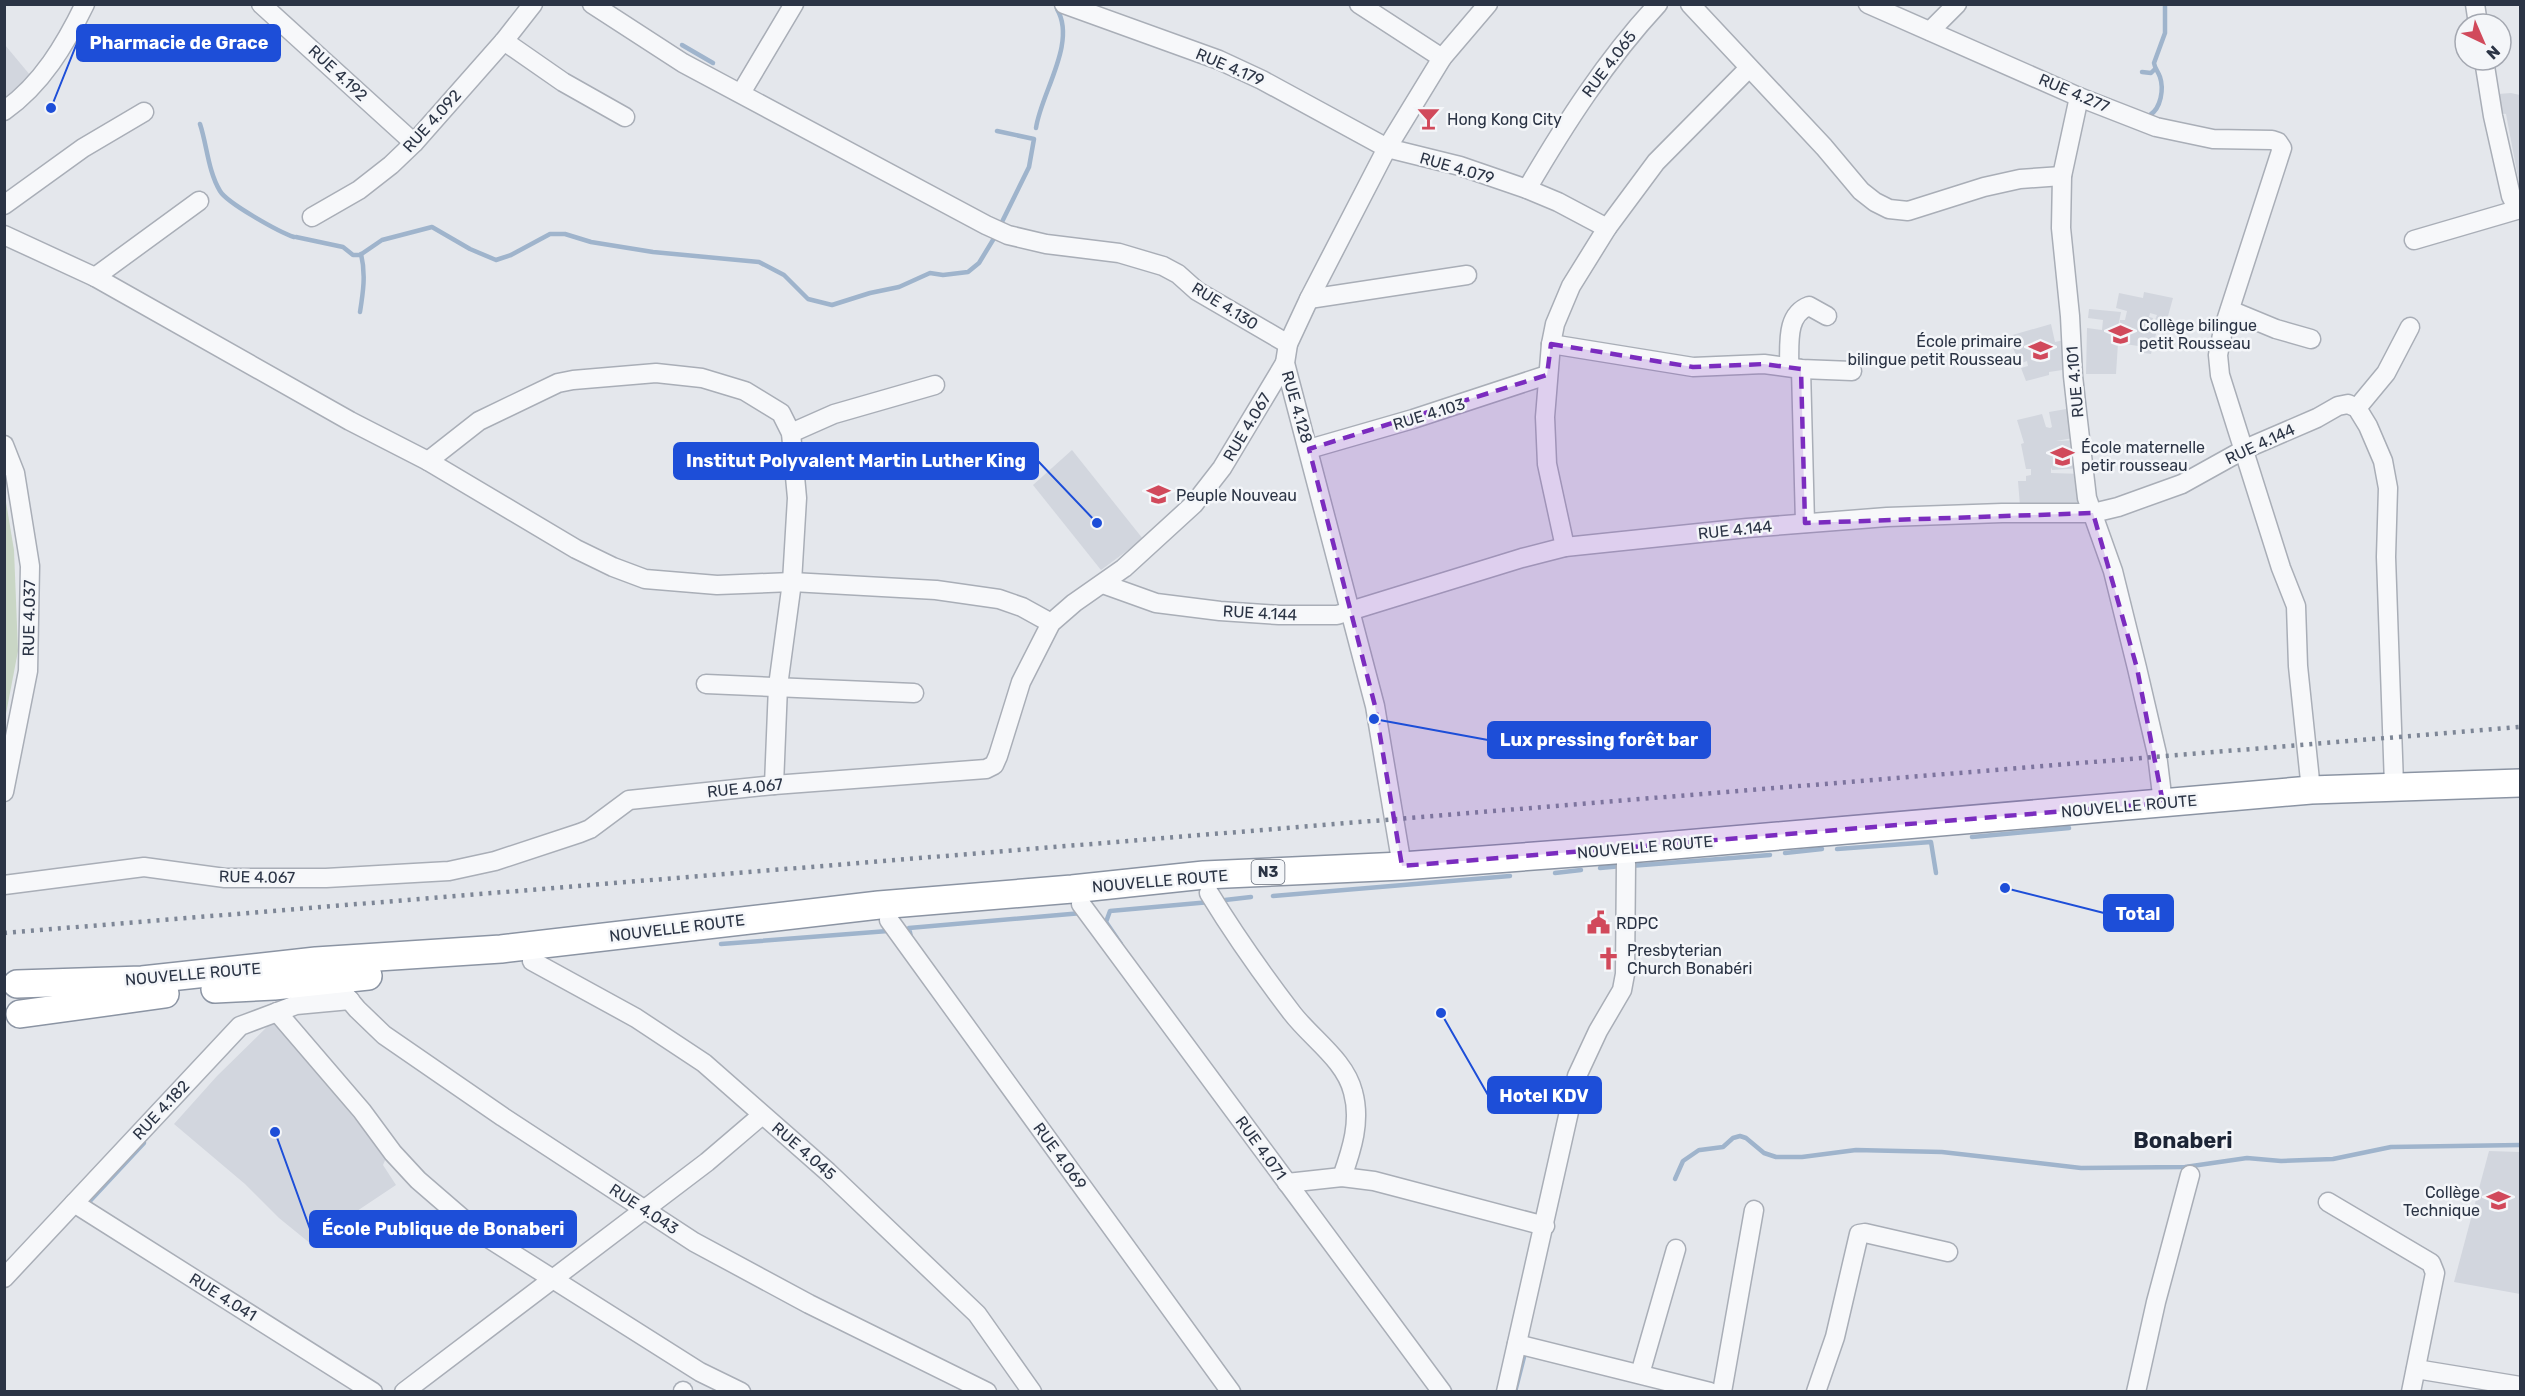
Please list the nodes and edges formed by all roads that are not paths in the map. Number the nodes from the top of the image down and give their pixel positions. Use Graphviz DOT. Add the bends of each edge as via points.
graph roads {
  1 [pos="85,4"];
  2 [pos="261,4"];
  3 [pos="533,4"];
  4 [pos="592,4"];
  5 [pos="794,4"];
  6 [pos="1064,4"];
  7 [pos="1359,4"];
  8 [pos="1488,4"];
  9 [pos="1658,4"];
  10 [pos="1690,4"];
  11 [pos="1868,4"];
  12 [pos="1957,4"];
  13 [pos="1930,31"];
  14 [pos="504,41"];
  15 [pos="1442,58"];
  16 [pos="1749,68"];
  17 [pos="2486,72"];
  18 [pos="741,93"];
  19 [pos="2079,96"];
  20 [pos="4,111"];
  21 [pos="144,112"];
  22 [pos="625,117"];
  23 [pos="414,143"];
  24 [pos="1387,148"];
  25 [pos="2062,176"];
  26 [pos="1527,189"];
  27 [pos="199,201"];
  28 [pos="4,205"];
  29 [pos="2520,208"];
  30 [pos="312,217"];
  31 [pos="1607,228"];
  32 [pos="4,235"];
  33 [pos="2414,240"];
  34 [pos="1467,275"];
  35 [pos="95,277"];
  36 [pos="1309,299"];
  37 [pos="2230,310"];
  38 [pos="1827,316"];
  39 [pos="2410,327"];
  40 [pos="2311,339"];
  41 [pos="1288,344"];
  42 [pos="1551,344"];
  43 [pos="1285,363"];
  44 [pos="1795,368"];
  45 [pos="1852,371"];
  46 [pos="1547,375"];
  47 [pos="935,386"];
  48 [pos="2357,408"];
  49 [pos="791,433"];
  50 [pos="4,445"];
  51 [pos="1309,449"];
  52 [pos="2245,449"];
  53 [pos="428,461"];
  54 [pos="2092,513"];
  55 [pos="1805,524"];
  56 [pos="1565,547"];
  57 [pos="792,582"];
  58 [pos="1103,584"];
  59 [pos="1351,613"];
  60 [pos="1051,623"];
  61 [pos="705,684"];
  62 [pos="778,686"];
  63 [pos="914,693"];
  64 [pos="2520,783"];
  65 [pos="774,785"];
  66 [pos="2394,786"];
  67 [pos="2311,790"];
  68 [pos="4,792"];
  69 [pos="2520,799"];
  70 [pos="2163,803"];
  71 [pos="1626,863"];
  72 [pos="1402,866"];
  73 [pos="4,885"];
  74 [pos="1209,894"];
  75 [pos="1081,904"];
  76 [pos="889,920"];
  77 [pos="532,961"];
  78 [pos="11,979"];
  79 [pos="332,979"];
  80 [pos="350,1000"];
  81 [pos="277,1012"];
  82 [pos="12,1021"];
  83 [pos="762,1115"];
  84 [pos="2190,1175"];
  85 [pos="1342,1177"];
  86 [pos="1287,1183"];
  87 [pos="2328,1202"];
  88 [pos="74,1203"];
  89 [pos="644,1210"];
  90 [pos="1754,1210"];
  91 [pos="1545,1226"];
  92 [pos="1676,1249"];
  93 [pos="1948,1252"];
  94 [pos="4,1278"];
  95 [pos="552,1279"];
  96 [pos="1517,1344"];
  97 [pos="2416,1370"];
  98 [pos="1640,1374"];
  99 [pos="2520,1386"];
  100 [pos="373,1392"];
  101 [pos="404,1392"];
  102 [pos="741,1392"];
  103 [pos="987,1392"];
  104 [pos="1032,1392"];
  105 [pos="1231,1392"];
  106 [pos="1442,1392"];
  107 [pos="1506,1392"];
  108 [pos="1710,1392"];
  109 [pos="1722,1392"];
  110 [pos="1816,1392"];
  111 [pos="2136,1392"];
  112 [pos="2411,1392"];
  1 -- 20 [label="street" via="46,72"];
  2 -- 23 [label="street, RUE 4.192"];
  3 -- 14 [label="street, RUE 4.092"];
  4 -- 18 [label="street, RUE 4.130" via="683,63"];
  5 -- 18 [label="street"];
  6 -- 24 [label="street, RUE 4.179" via="1230,65"];
  7 -- 15 [label="street"];
  8 -- 15 [label="street, RUE 4.128"];
  9 -- 26 [label="street, RUE 4.065" via="1631,33 1567,122"];
  10 -- 16 [label="street"];
  11 -- 13 [label="street, RUE 4.277"];
  12 -- 13 [label="street"];
  13 -- 19 [label="street, RUE 4.277"];
  14 -- 22 [label="street" via="563,82"];
  14 -- 23 [label="street, RUE 4.092"];
  15 -- 24 [label="street, RUE 4.128"];
  16 -- 25 [label="street" via="1861,190 1889,209 1908,211 1984,187"];
  16 -- 31 [label="street" via="1656,162"];
  17 -- 29 [label="street" via="2511,196"];
  18 -- 41 [label="street, RUE 4.130" via="1008,235 1119,253 1163,266 1197,291"];
  19 -- 25 [label="street, RUE 4.101"];
  19 -- 37 [label="street, RUE 4.277" via="2156,127 2213,139 2278,142 2281,154"];
  21 -- 28 [label="street" via="83,148"];
  23 -- 30 [label="street, RUE 4.092" via="359,190"];
  24 -- 26 [label="street, RUE 4.079" via="1460,166"];
  24 -- 36 [label="street, RUE 4.128"];
  25 -- 54 [label="street, RUE 4.101" via="2061,228 2073,376"];
  26 -- 31 [label="street, RUE 4.079"];
  27 -- 35 [label="street"];
  29 -- 33 [label="street"];
  31 -- 42 [label="street" via="1571,286"];
  32 -- 35 [label="street"];
  34 -- 36 [label="street"];
  35 -- 53 [label="street"];
  36 -- 41 [label="street, RUE 4.128"];
  37 -- 40 [label="street"];
  37 -- 52 [label="street" via="2218,355 2220,375"];
  38 -- 44 [label="street" via="1809,306 1799,312 1790,326"];
  39 -- 48 [label="street" via="2386,373"];
  41 -- 43 [label="street, RUE 4.128"];
  42 -- 44 [label="street" via="1693,368 1764,364"];
  42 -- 46 [label="street"];
  43 -- 51 [label="street, RUE 4.128"];
  43 -- 58 [label="street, RUE 4.067" via="1222,468 1194,504"];
  44 -- 45 [label="street"];
  44 -- 55 [label="street"];
  46 -- 51 [label="street, RUE 4.103"];
  46 -- 56 [label="street" via="1547,464"];
  47 -- 49 [label="street" via="834,414"];
  48 -- 52 [label="street, RUE 4.144" via="2348,404 2338,406"];
  48 -- 66 [label="street" via="2383,462 2388,488 2386,556"];
  49 -- 53 [label="street" via="781,413 746,391 702,378 656,373 558,383 480,421"];
  49 -- 57 [label="street" via="797,498"];
  50 -- 68 [label="street, RUE 4.037" via="15,473 30,566 28,671"];
  51 -- 59 [label="street, RUE 4.128"];
  52 -- 54 [label="street, RUE 4.144" via="2182,484"];
  52 -- 67 [label="street" via="2297,615 2298,666"];
  53 -- 57 [label="street" via="576,549 645,579 717,585"];
  54 -- 55 [label="street, RUE 4.144" via="1910,516"];
  54 -- 70 [label="street, RUE 4.101" via="2113,571 2137,668 2157,754"];
  55 -- 56 [label="street, RUE 4.144"];
  56 -- 59 [label="street, RUE 4.144"];
  57 -- 60 [label="street" via="936,590 999,599"];
  57 -- 62 [label="street"];
  58 -- 59 [label="street, RUE 4.144" via="1156,603 1220,611 1314,616"];
  58 -- 60 [label="street, RUE 4.067"];
  59 -- 72 [label="street, RUE 4.128" via="1375,706"];
  60 -- 65 [label="street, RUE 4.067" via="1021,682 994,765 987,769"];
  61 -- 62 [label="street"];
  62 -- 63 [label="street"];
  62 -- 65 [label="street"];
  64 -- 66 [label="highway, NOUVELLE ROUTE / N3"];
  65 -- 73 [label="street, RUE 4.067" via="629,800 580,833 495,861 449,871 326,878 225,878 144,867"];
  66 -- 67 [label="highway, NOUVELLE ROUTE / N3"];
  67 -- 70 [label="highway, NOUVELLE ROUTE / N3"];
  69 -- 71 [label="highway, NOUVELLE ROUTE / N3" via="2225,814"];
  70 -- 72 [label="highway, NOUVELLE ROUTE / N3"];
  71 -- 74 [label="highway, NOUVELLE ROUTE / N3"];
  71 -- 91 [label="street" via="1622,990 1577,1076"];
  72 -- 78 [label="highway, NOUVELLE ROUTE / N3" via="1204,875 879,905 501,949 316,961 142,980"];
  74 -- 75 [label="highway, NOUVELLE ROUTE / N3"];
  74 -- 85 [label="street" via="1294,1015 1340,1067 1353,1090 1358,1113 1353,1148"];
  75 -- 76 [label="highway, NOUVELLE ROUTE / N3"];
  75 -- 86 [label="street, RUE 4.071"];
  76 -- 77 [label="highway, NOUVELLE ROUTE / N3"];
  76 -- 105 [label="street, RUE 4.069"];
  77 -- 79 [label="highway, NOUVELLE ROUTE / N3"];
  77 -- 83 [label="street, RUE 4.045" via="636,1018 704,1063"];
  78 -- 82 [label="highway" via="22,998"];
  79 -- 80 [label="street, RUE 4.043"];
  79 -- 82 [label="highway, NOUVELLE ROUTE / N3" via="192,991"];
  80 -- 81 [label="street, RUE 4.182" via="296,1005"];
  80 -- 89 [label="street, RUE 4.043" via="384,1035"];
  81 -- 88 [label="street, RUE 4.182" via="240,1026"];
  81 -- 95 [label="street" via="418,1180 477,1231"];
  83 -- 89 [label="street"];
  83 -- 104 [label="street, RUE 4.045" via="828,1172 977,1314"];
  84 -- 111 [label="street"];
  85 -- 86 [label="street"];
  85 -- 91 [label="street" via="1374,1181"];
  86 -- 106 [label="street, RUE 4.071"];
  87 -- 97 [label="street" via="2434,1268"];
  88 -- 94 [label="street, RUE 4.182"];
  88 -- 100 [label="street, RUE 4.041"];
  89 -- 95 [label="street"];
  89 -- 103 [label="street, RUE 4.043" via="808,1304"];
  90 -- 109 [label="street"];
  91 -- 96 [label="street"];
  92 -- 98 [label="street"];
  93 -- 110 [label="street" via="1859,1234"];
  95 -- 101 [label="street"];
  95 -- 102 [label="street" via="700,1372"];
  96 -- 98 [label="street"];
  96 -- 107 [label="street"];
  97 -- 99 [label="street"];
  97 -- 112 [label="street"];
  98 -- 108 [label="street"];
}
